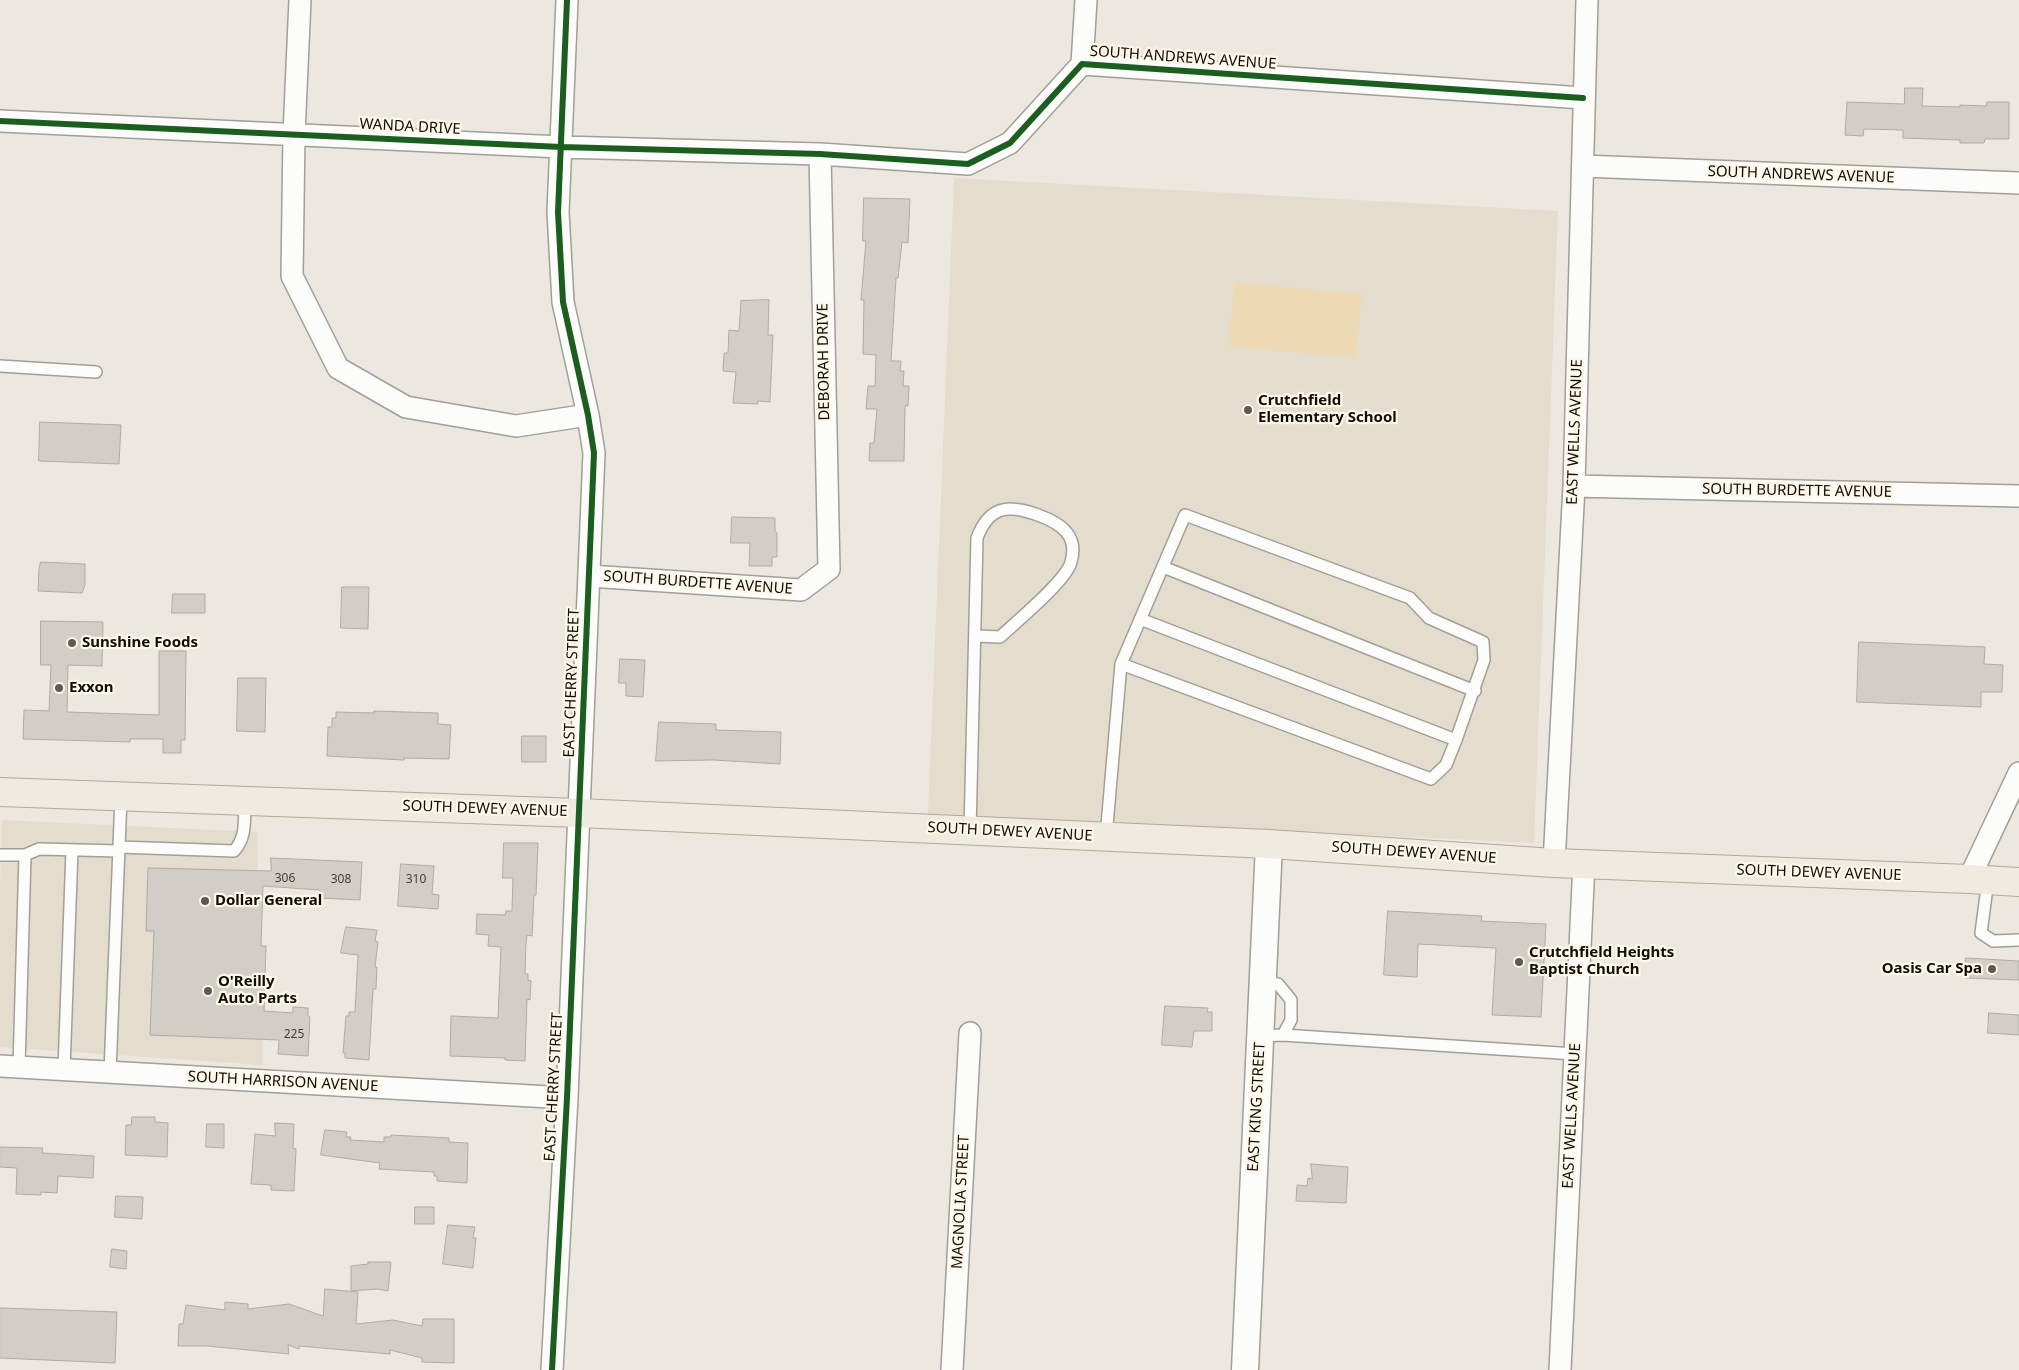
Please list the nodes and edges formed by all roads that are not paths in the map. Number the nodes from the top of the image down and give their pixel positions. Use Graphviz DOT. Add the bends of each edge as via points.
graph roads {
  1 [pos="300,0"];
  2 [pos="567,0"];
  3 [pos="1086,0"];
  4 [pos="1587,0"];
  5 [pos="1082,64"];
  6 [pos="1583,98"];
  7 [pos="0,121"];
  8 [pos="294,134"];
  9 [pos="561,147"];
  10 [pos="820,154"];
  11 [pos="1583,166"];
  12 [pos="2019,183"];
  13 [pos="0,366"];
  14 [pos="96,372"];
  15 [pos="588,415"];
  16 [pos="1574,486"];
  17 [pos="2019,496"];
  18 [pos="1163,567"];
  19 [pos="829,569"];
  20 [pos="589,576"];
  21 [pos="1140,619"];
  22 [pos="976,636"];
  23 [pos="1121,664"];
  24 [pos="1474,691"];
  25 [pos="1456,740"];
  26 [pos="2019,773"];
  27 [pos="0,792"];
  28 [pos="122,796"];
  29 [pos="245,801"];
  30 [pos="579,813"];
  31 [pos="970,831"];
  32 [pos="1106,837"];
  33 [pos="1269,844"];
  34 [pos="119,849"];
  35 [pos="72,850"];
  36 [pos="0,855"];
  37 [pos="25,856"];
  38 [pos="1554,863"];
  39 [pos="1584,863"];
  40 [pos="1978,879"];
  41 [pos="2019,882"];
  42 [pos="2019,940"];
  43 [pos="970,1033"];
  44 [pos="1271,1035"];
  45 [pos="1575,1054"];
  46 [pos="9,1066"];
  47 [pos="64,1069"];
  48 [pos="110,1072"];
  49 [pos="566,1098"];
  50 [pos="552,1370"];
  51 [pos="952,1370"];
  52 [pos="1245,1370"];
  53 [pos="1560,1370"];
  1 -- 8 [label="street"];
  2 -- 9 [label="street, EAST CHERRY STREET"];
  3 -- 5 [label="street"];
  4 -- 6 [label="street, EAST WELLS AVENUE"];
  5 -- 6 [label="street, SOUTH ANDREWS AVENUE"];
  5 -- 10 [label="street, SOUTH ANDREWS AVENUE" via="1010,144 968,164"];
  6 -- 11 [label="street, EAST WELLS AVENUE"];
  7 -- 8 [label="street, WANDA DRIVE"];
  8 -- 9 [label="street, WANDA DRIVE"];
  8 -- 15 [label="street" via="292,276 338,368 406,407 516,426"];
  9 -- 10 [label="street, WANDA DRIVE"];
  9 -- 15 [label="street, EAST CHERRY STREET" via="558,212 563,302"];
  10 -- 19 [label="street, DEBORAH DRIVE"];
  11 -- 12 [label="street, SOUTH ANDREWS AVENUE"];
  11 -- 16 [label="street, EAST WELLS AVENUE"];
  13 -- 14 [label="lane"];
  15 -- 20 [label="street, EAST CHERRY STREET" via="594,453"];
  16 -- 17 [label="street, SOUTH BURDETTE AVENUE"];
  16 -- 38 [label="street, EAST WELLS AVENUE"];
  18 -- 21 [label="lane"];
  18 -- 24 [label="lane"];
  18 -- 24 [label="lane" via="1185,515 1410,598 1429,618 1483,642 1484,660"];
  19 -- 20 [label="street, SOUTH BURDETTE AVENUE" via="801,590"];
  20 -- 30 [label="street, EAST CHERRY STREET"];
  21 -- 23 [label="lane"];
  21 -- 25 [label="lane"];
  22 -- 22 [label="lane" via="977,538 982,525 993,514 1019,508 1056,521 1072,543 1071,562 1064,576 1000,637"];
  22 -- 31 [label="lane"];
  23 -- 25 [label="lane" via="1431,779 1446,766"];
  23 -- 32 [label="lane"];
  24 -- 25 [label="lane"];
  26 -- 40 [label="street"];
  27 -- 28 [label="main road, SOUTH DEWEY AVENUE"];
  28 -- 29 [label="main road, SOUTH DEWEY AVENUE"];
  28 -- 34 [label="lane"];
  29 -- 30 [label="main road, SOUTH DEWEY AVENUE"];
  29 -- 34 [label="lane" via="242,843 234,851"];
  30 -- 31 [label="main road, SOUTH DEWEY AVENUE"];
  30 -- 49 [label="street, EAST CHERRY STREET"];
  31 -- 32 [label="main road, SOUTH DEWEY AVENUE"];
  32 -- 33 [label="main road, SOUTH DEWEY AVENUE"];
  33 -- 38 [label="main road, SOUTH DEWEY AVENUE"];
  33 -- 44 [label="street, EAST KING STREET" via="1262,982"];
  34 -- 35 [label="lane"];
  34 -- 48 [label="lane"];
  35 -- 37 [label="lane" via="39,849"];
  35 -- 47 [label="lane"];
  36 -- 37 [label="lane"];
  37 -- 46 [label="lane"];
  38 -- 39 [label="main road, SOUTH DEWEY AVENUE"];
  39 -- 40 [label="main road, SOUTH DEWEY AVENUE"];
  39 -- 45 [label="street, EAST WELLS AVENUE"];
  40 -- 41 [label="main road, SOUTH DEWEY AVENUE"];
  40 -- 42 [label="lane" via="1981,933 1993,941"];
  43 -- 51 [label="street, MAGNOLIA STREET"];
  44 -- 45 [label="lane"];
  44 -- 52 [label="street, EAST KING STREET"];
  45 -- 53 [label="street, EAST WELLS AVENUE"];
  46 -- 47 [label="street, SOUTH HARRISON AVENUE"];
  47 -- 48 [label="street, SOUTH HARRISON AVENUE"];
  48 -- 49 [label="street, SOUTH HARRISON AVENUE"];
  49 -- 50 [label="street, EAST CHERRY STREET"];
}
